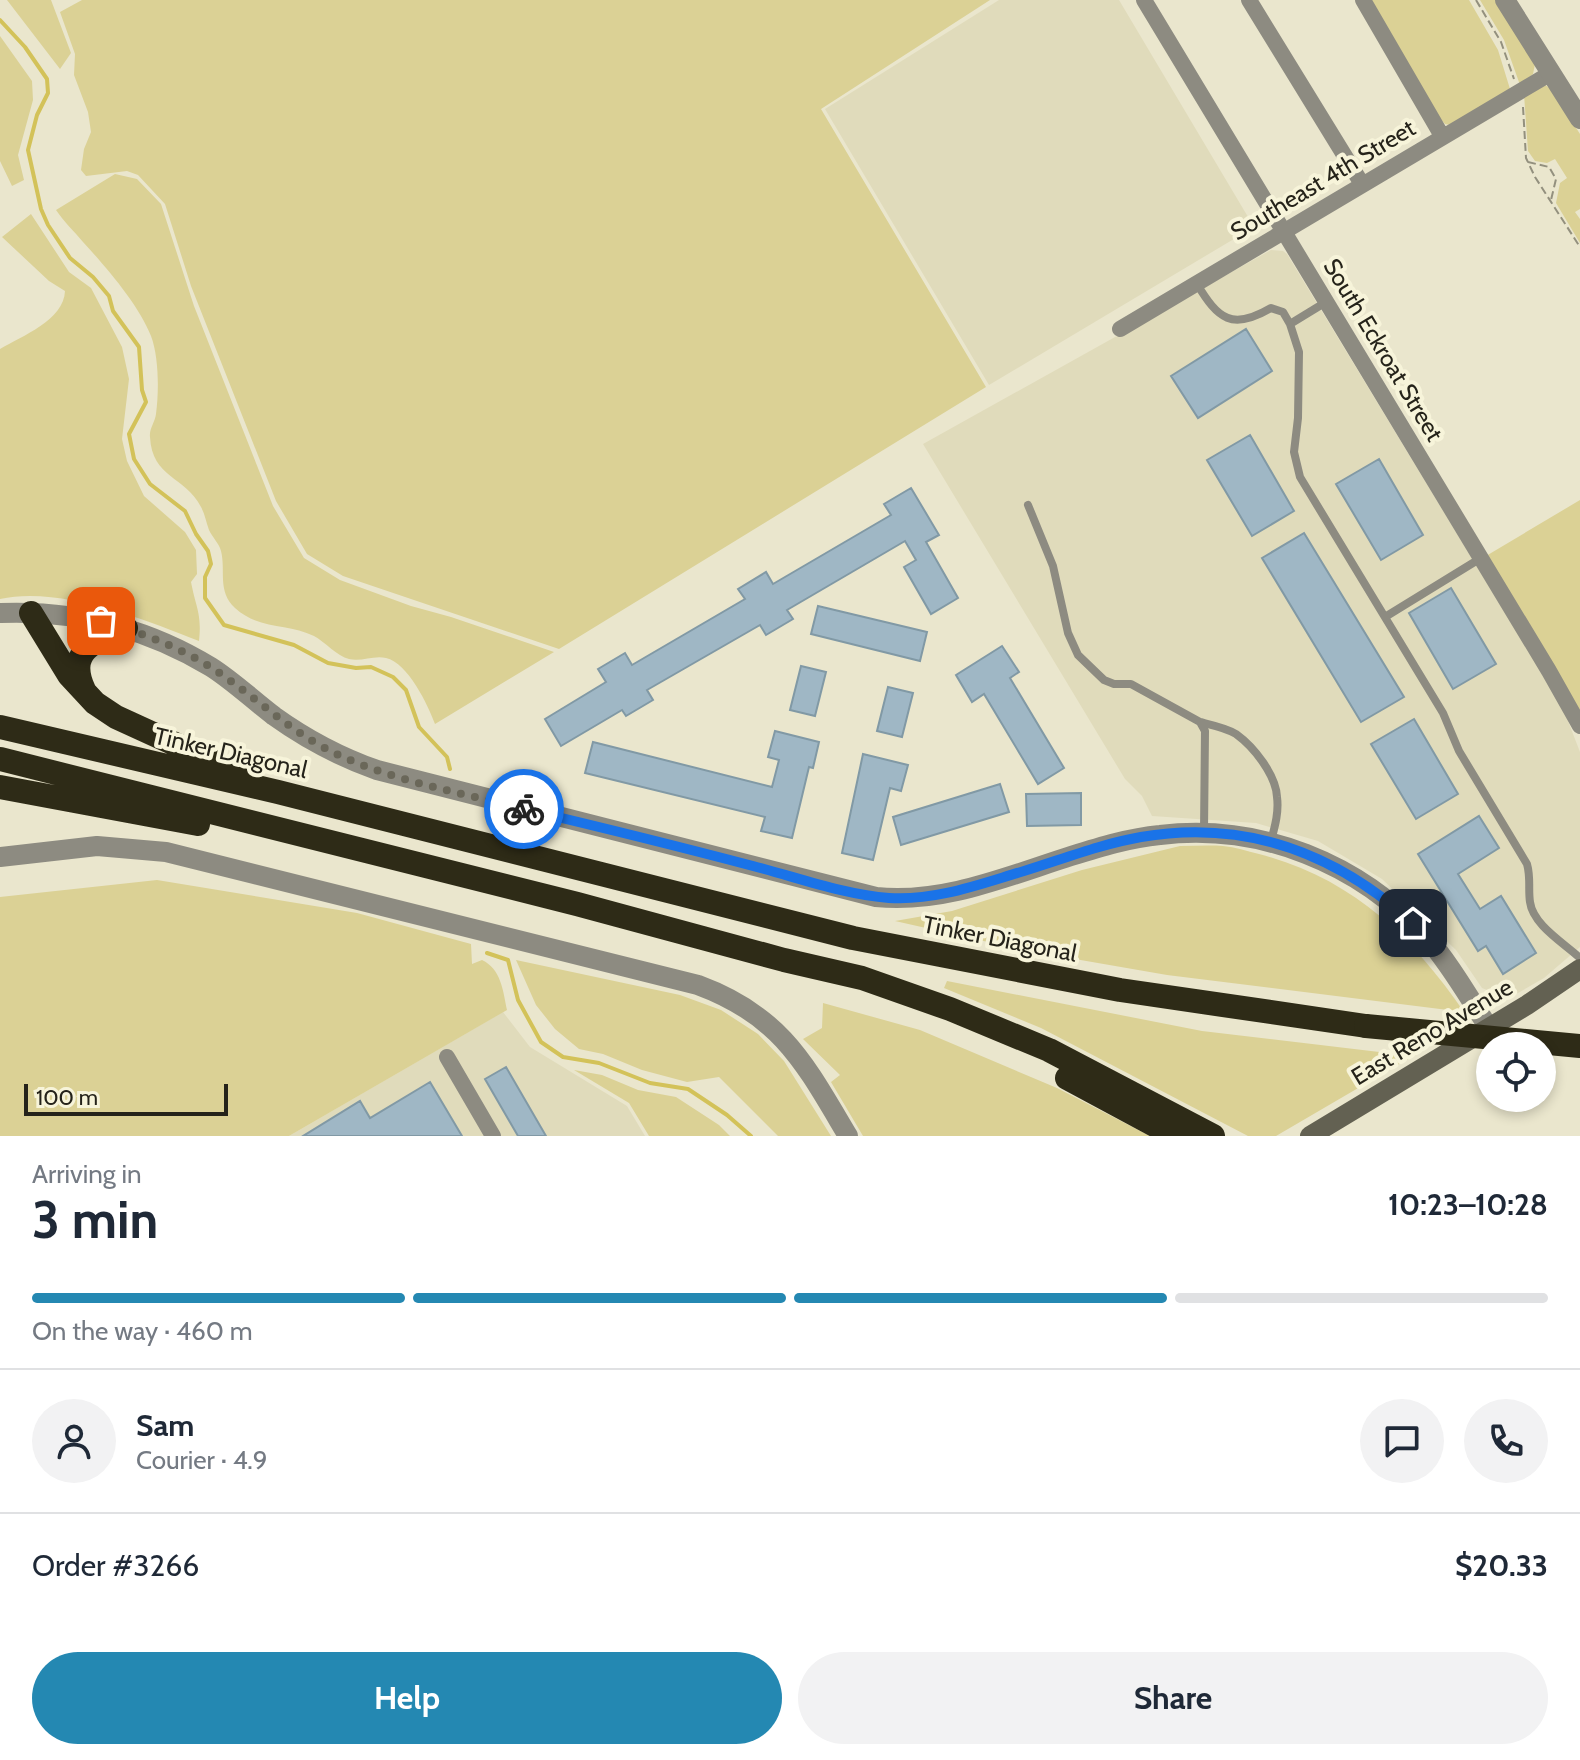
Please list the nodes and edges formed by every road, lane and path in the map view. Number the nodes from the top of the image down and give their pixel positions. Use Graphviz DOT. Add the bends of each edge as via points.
graph roads {
  1 [pos="1144,0"];
  2 [pos="1249,0"];
  3 [pos="1363,0"];
  4 [pos="1476,0"];
  5 [pos="1505,0"];
  6 [pos="1551,73"];
  7 [pos="1519,91"];
  8 [pos="1580,119"];
  9 [pos="1442,136"];
  10 [pos="1528,162"];
  11 [pos="1362,184"];
  12 [pos="1551,202"];
  13 [pos="1285,233"];
  14 [pos="1580,247"];
  15 [pos="1197,284"];
  16 [pos="1326,302"];
  17 [pos="1290,324"];
  18 [pos="1120,329"];
  19 [pos="1028,505"];
  20 [pos="1481,558"];
  21 [pos="0,613"];
  22 [pos="31,613"];
  23 [pos="1385,617"];
  24 [pos="126,628"];
  25 [pos="85,693"];
  26 [pos="1200,722"];
  27 [pos="1580,726"];
  28 [pos="0,727"];
  29 [pos="0,759"];
  30 [pos="0,787"];
  31 [pos="278,792"];
  32 [pos="1204,832"];
  33 [pos="1271,841"];
  34 [pos="0,857"];
  35 [pos="432,868"];
  36 [pos="1580,958"];
  37 [pos="784,960"];
  38 [pos="1580,969"];
  39 [pos="1489,1028"];
  40 [pos="1580,1046"];
  41 [pos="447,1057"];
  42 [pos="1211,1135"];
  43 [pos="493,1136"];
  44 [pos="848,1136"];
  45 [pos="1175,1136"];
  46 [pos="1310,1136"];
  1 -- 13 [label="street, South Eckroat Street"];
  2 -- 11 [label="street"];
  3 -- 9 [label="street"];
  4 -- 7 [label="path" via="1501,42"];
  5 -- 6 [label="street"];
  6 -- 7 [label="street, Southeast 4th Street"];
  6 -- 8 [label="street"];
  7 -- 9 [label="street, Southeast 4th Street"];
  7 -- 10 [label="path"];
  9 -- 11 [label="street, Southeast 4th Street"];
  10 -- 12 [label="path"];
  10 -- 12 [label="path" via="1549,167 1556,179"];
  11 -- 13 [label="street, Southeast 4th Street"];
  12 -- 14 [label="path"];
  13 -- 15 [label="street, Southeast 4th Street"];
  13 -- 16 [label="street, South Eckroat Street"];
  15 -- 17 [label="lane" via="1222,316 1242,321 1271,308 1283,312"];
  15 -- 18 [label="street, Southeast 4th Street"];
  16 -- 17 [label="lane"];
  16 -- 20 [label="street, South Eckroat Street"];
  17 -- 23 [label="lane" via="1299,352 1294,452 1300,477"];
  19 -- 26 [label="lane" via="1053,566 1078,655 1104,680 1131,684"];
  20 -- 23 [label="lane"];
  20 -- 27 [label="street, South Eckroat Street"];
  21 -- 22 [label="street, Tinker Diagonal"];
  22 -- 24 [label="street, Tinker Diagonal"];
  22 -- 25 [label="highway"];
  23 -- 36 [label="lane" via="1527,864 1535,918"];
  24 -- 25 [label="highway" via="94,641 81,655 77,671"];
  24 -- 32 [label="street, Tinker Diagonal" via="199,661 310,740 377,770 876,897 939,895 1121,842"];
  25 -- 31 [label="highway" via="116,717"];
  26 -- 32 [label="lane" via="1205,731"];
  26 -- 33 [label="lane" via="1235,733 1269,774 1277,793"];
  28 -- 31 [label="highway, Tinker Diagonal"];
  29 -- 35 [label="highway"];
  30 -- 35 [label="highway"];
  31 -- 40 [label="highway, Tinker Diagonal, bridge" via="853,938 1120,990 1366,1026"];
  32 -- 33 [label="street, Tinker Diagonal"];
  33 -- 39 [label="street, Tinker Diagonal" via="1341,869 1379,893 1425,935"];
  34 -- 44 [label="street" via="89,847 166,852 698,985 743,1006 785,1039"];
  35 -- 37 [label="highway"];
  37 -- 42 [label="highway" via="862,978 950,1009 1049,1050"];
  37 -- 45 [label="highway" via="1040,1064"];
  38 -- 39 [label="main road, East Reno Avenue"];
  39 -- 46 [label="main road, East Reno Avenue"];
  41 -- 43 [label="street"];
}
